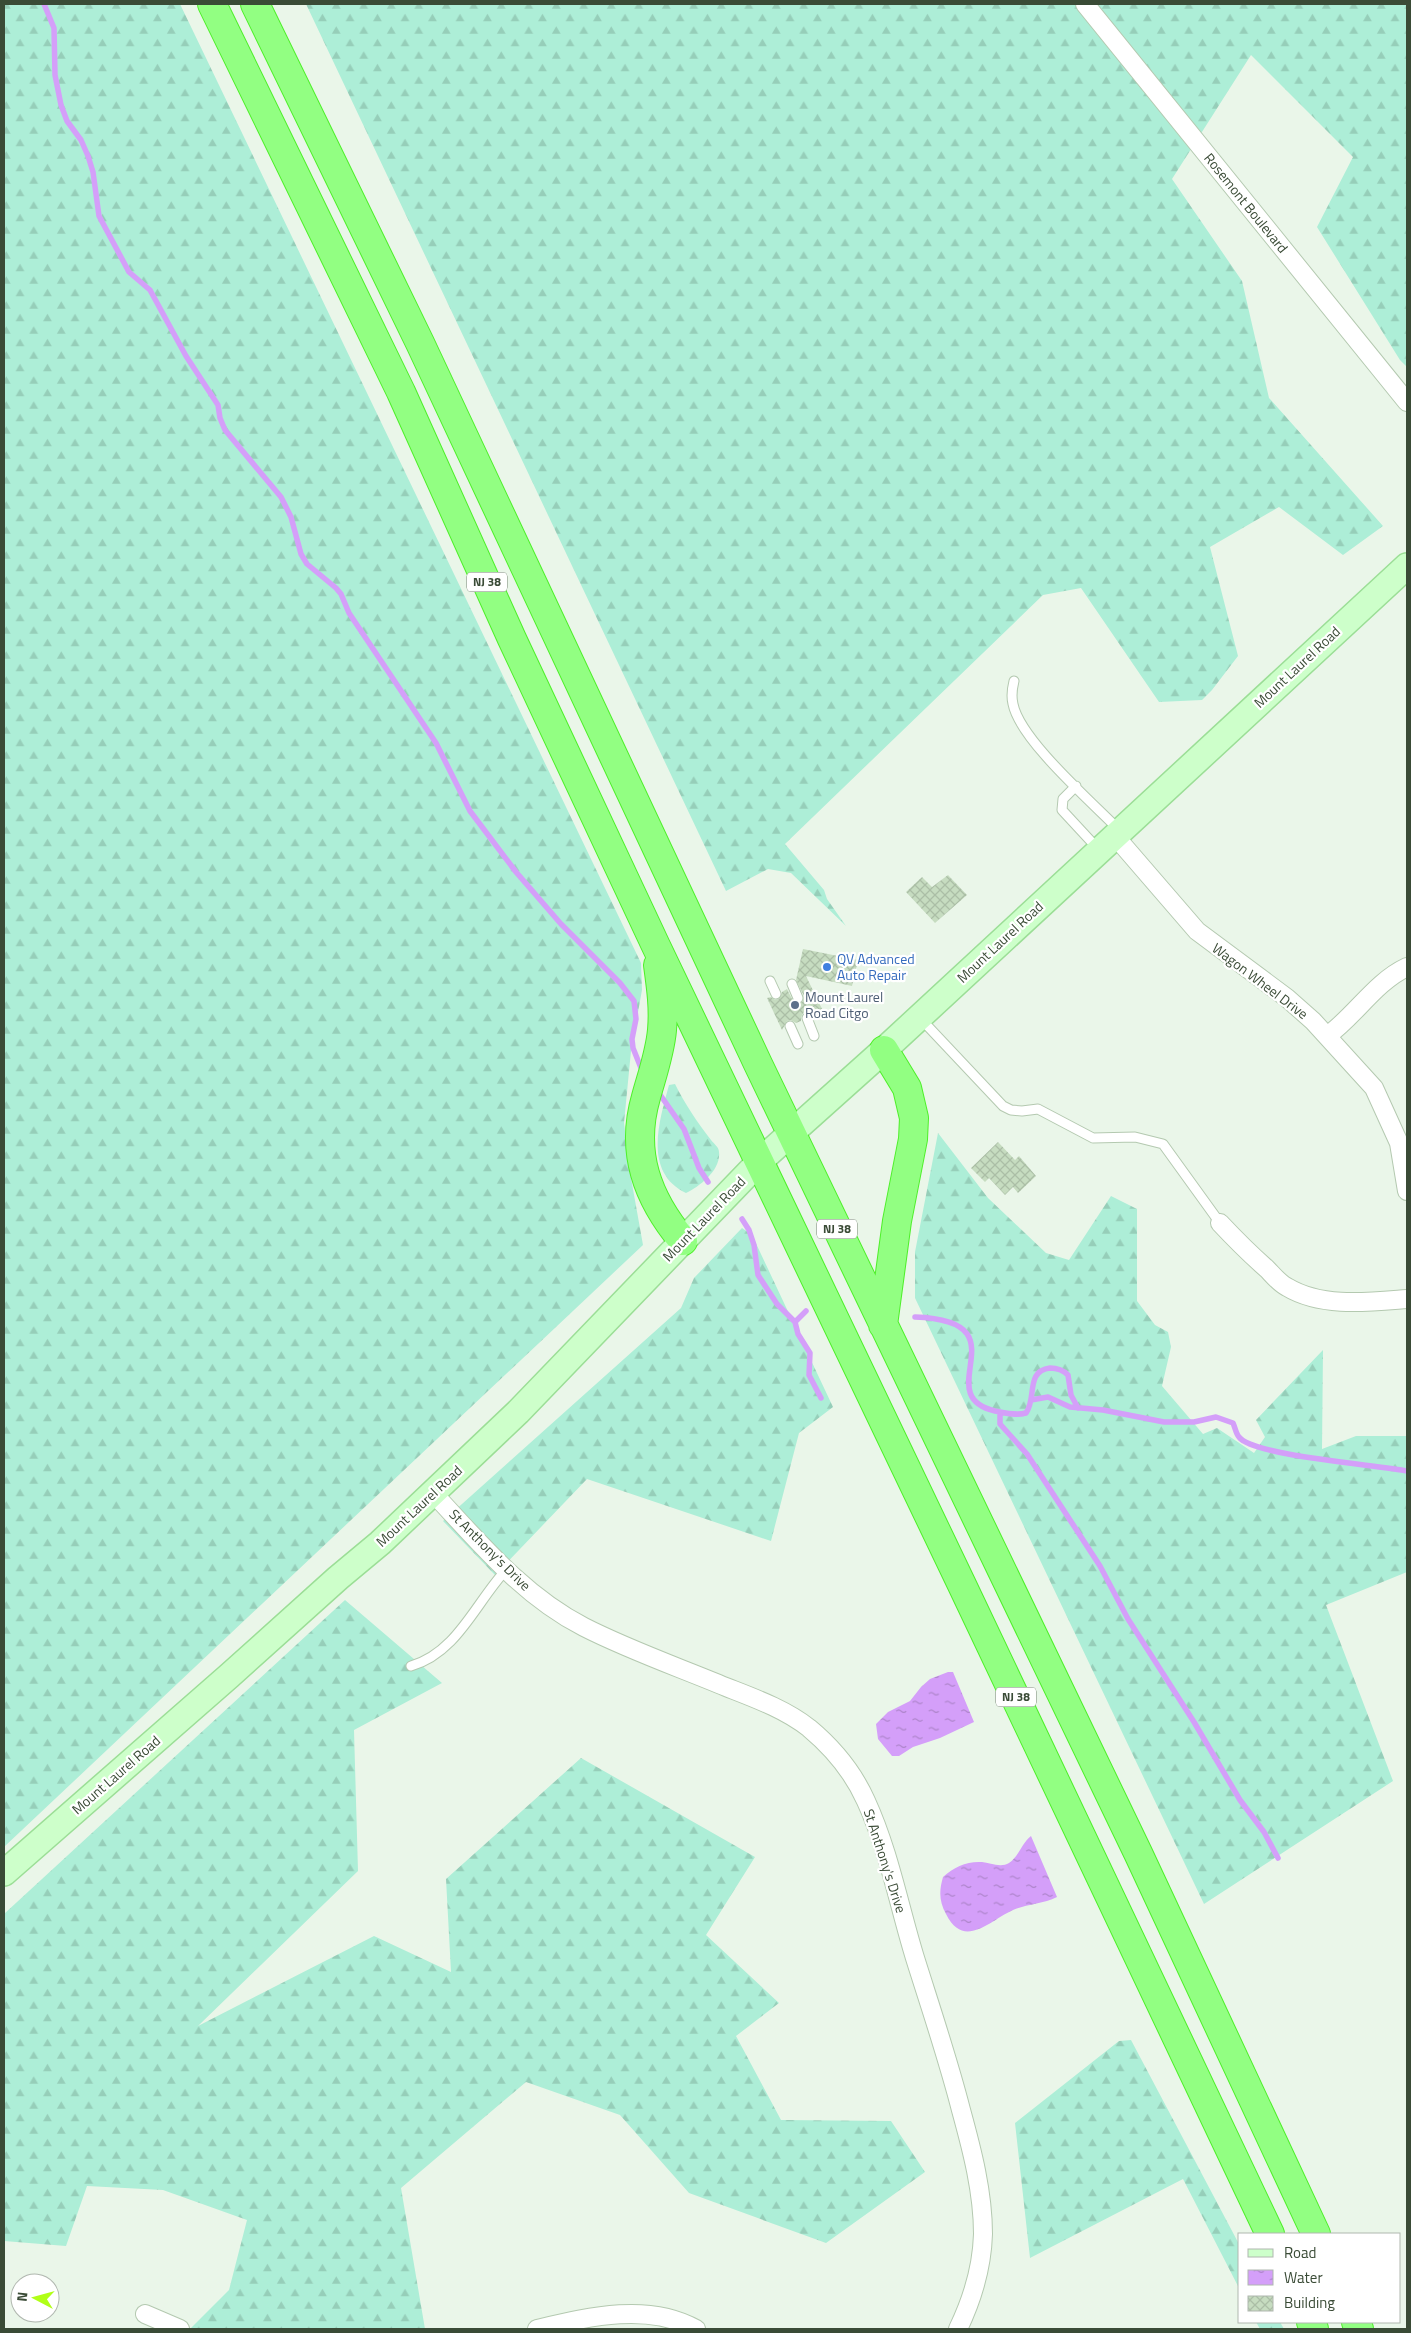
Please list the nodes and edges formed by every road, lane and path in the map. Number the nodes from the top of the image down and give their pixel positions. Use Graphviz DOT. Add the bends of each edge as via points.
graph roads {
  1 [pos="212,4"];
  2 [pos="255,4"];
  3 [pos="1085,4"];
  4 [pos="1407,402"];
  5 [pos="1407,566"];
  6 [pos="1014,681"];
  7 [pos="1076,786"];
  8 [pos="1111,839"];
  9 [pos="656,946"];
  10 [pos="1407,967"];
  11 [pos="770,981"];
  12 [pos="792,984"];
  13 [pos="776,994"];
  14 [pos="798,998"];
  15 [pos="806,1018"];
  16 [pos="920,1018"];
  17 [pos="790,1026"];
  18 [pos="814,1036"];
  19 [pos="1326,1036"];
  20 [pos="798,1044"];
  21 [pos="884,1050"];
  22 [pos="791,1133"];
  23 [pos="760,1161"];
  24 [pos="1407,1191"];
  25 [pos="1220,1223"];
  26 [pos="683,1241"];
  27 [pos="1407,1299"];
  28 [pos="883,1325"];
  29 [pos="433,1493"];
  30 [pos="506,1570"];
  31 [pos="411,1666"];
  32 [pos="4,1874"];
  33 [pos="1270,2233"];
  34 [pos="1316,2233"];
  35 [pos="145,2314"];
  36 [pos="180,2329"];
  37 [pos="537,2329"];
  38 [pos="696,2329"];
  39 [pos="958,2329"];
  1 -- 9 [label="highway, NJ 38" via="401,392"];
  2 -- 22 [label="highway, NJ 38" via="420,343"];
  3 -- 4 [label="street, Rosemont Boulevard"];
  5 -- 8 [label="main road, Mount Laurel Road"];
  6 -- 7 [label="lane" via="1013,706 1033,743"];
  7 -- 8 [label="lane"];
  7 -- 8 [label="lane" via="1063,799 1062,810"];
  8 -- 16 [label="main road, Mount Laurel Road"];
  8 -- 19 [label="street, Wagon Wheel Drive" via="1197,931 1287,998"];
  9 -- 23 [label="highway, NJ 38"];
  9 -- 26 [label="highway" via="663,1007 662,1030 642,1117 640,1154 645,1177 658,1206"];
  10 -- 19 [label="street" via="1396,972"];
  11 -- 13 [label="lane"];
  12 -- 14 [label="lane"];
  15 -- 18 [label="lane"];
  16 -- 21 [label="main road, Mount Laurel Road"];
  16 -- 25 [label="lane" via="1003,1106 1022,1111 1038,1109 1093,1138 1135,1138 1163,1144"];
  17 -- 20 [label="lane"];
  19 -- 24 [label="street, Wagon Wheel Drive" via="1374,1088 1399,1142"];
  21 -- 22 [label="main road, Mount Laurel Road"];
  21 -- 28 [label="highway" via="907,1088 914,1118"];
  22 -- 23 [label="main road, Mount Laurel Road"];
  22 -- 28 [label="highway, NJ 38"];
  23 -- 26 [label="main road, Mount Laurel Road"];
  23 -- 33 [label="highway, NJ 38"];
  25 -- 27 [label="street" via="1286,1287 1300,1293 1347,1302"];
  26 -- 29 [label="main road, Mount Laurel Road" via="518,1412"];
  28 -- 34 [label="highway, NJ 38" via="1138,1853"];
  29 -- 30 [label="street, St Anthony's Drive"];
  29 -- 32 [label="main road, Mount Laurel Road"];
  30 -- 31 [label="lane" via="450,1642 423,1662"];
  30 -- 39 [label="street, St Anthony's Drive" via="553,1608 582,1626 779,1710 807,1727 830,1747 850,1772 866,1800 886,1856 952,2072 976,2174 983,2236 980,2266"];
  35 -- 36 [label="street"];
  37 -- 38 [label="street" via="638,2313 662,2315"];
}
